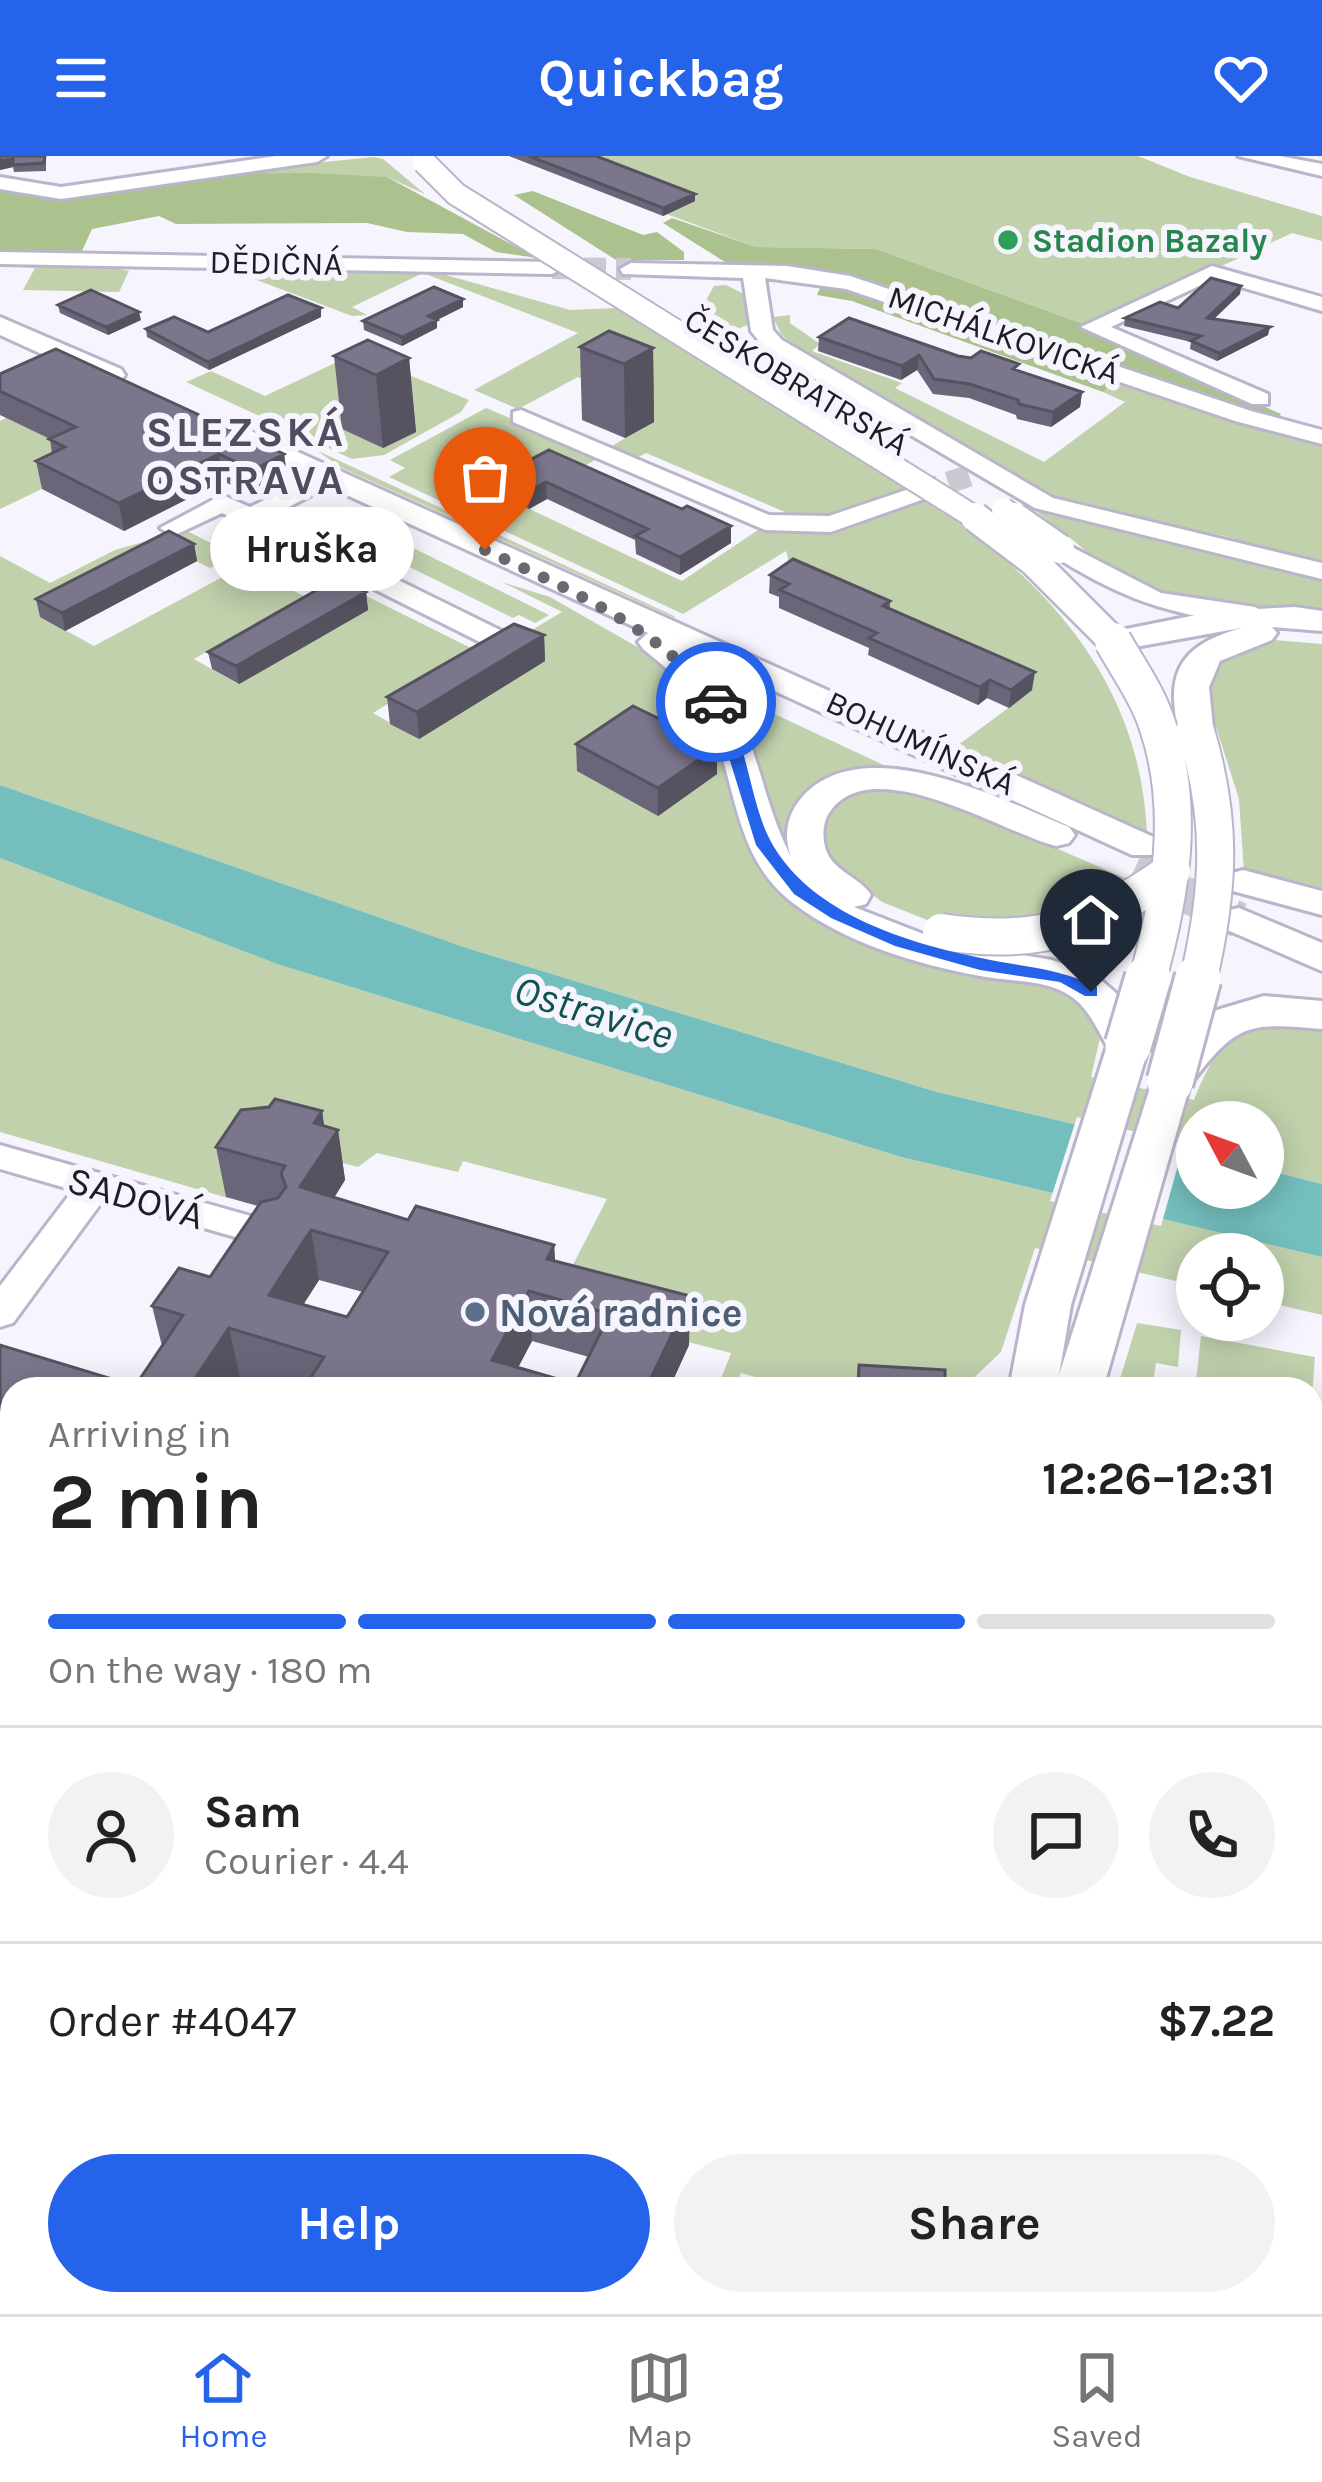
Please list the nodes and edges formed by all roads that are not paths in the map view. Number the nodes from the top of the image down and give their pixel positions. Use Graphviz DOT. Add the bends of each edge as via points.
graph roads {
  1 [pos="317,156"];
  2 [pos="1248,156"];
  3 [pos="421,159"];
  4 [pos="1322,170"];
  5 [pos="0,183"];
  6 [pos="0,257"];
  7 [pos="552,268"];
  8 [pos="631,269"];
  9 [pos="753,271"];
  10 [pos="1322,304"];
  11 [pos="0,325"];
  12 [pos="133,385"];
  13 [pos="521,417"];
  14 [pos="212,422"];
  15 [pos="1319,437"];
  16 [pos="327,477"];
  17 [pos="918,493"];
  18 [pos="250,517"];
  19 [pos="173,528"];
  20 [pos="1060,549"];
  21 [pos="1322,571"];
  22 [pos="562,586"];
  23 [pos="1316,625"];
  24 [pos="1261,627"];
  25 [pos="1128,638"];
  26 [pos="502,642"];
  27 [pos="655,642"];
  28 [pos="1195,728"];
  29 [pos="1087,834"];
  30 [pos="1149,858"];
  31 [pos="1242,898"];
  32 [pos="1322,903"];
  33 [pos="1322,928"];
  34 [pos="934,941"];
  35 [pos="1322,958"];
  36 [pos="1322,1015"];
  37 [pos="1128,1046"];
  38 [pos="1170,1082"];
  39 [pos="0,1157"];
  40 [pos="95,1186"];
  41 [pos="274,1235"];
  42 [pos="0,1313"];
  43 [pos="1035,1377"];
  44 [pos="1083,1377"];
  1 -- 5 [label="street" via="61,193"];
  2 -- 4 [label="street"];
  3 -- 20 [label="street, ČESKOBRATRSKÁ, bridge" via="884,432"];
  3 -- 25 [label="street, ČESKOBRATRSKÁ, bridge" via="456,194 951,499"];
  6 -- 7 [label="street, DĚDIČNÁ"];
  8 -- 9 [label="street, MICHÁLKOVICKÁ"];
  9 -- 15 [label="street, MICHÁLKOVICKÁ" via="870,288"];
  9 -- 21 [label="street" via="762,332 774,345 982,471 1075,514"];
  10 -- 15 [label="street" via="1212,272 1092,327 1310,420"];
  11 -- 12 [label="main road"];
  13 -- 17 [label="street" via="765,521 831,524"];
  14 -- 16 [label="main road, BOHUMÍNSKÁ"];
  16 -- 18 [label="street"];
  16 -- 22 [label="main road, BOHUMÍNSKÁ"];
  18 -- 19 [label="street" via="223,503"];
  18 -- 26 [label="street"];
  20 -- 24 [label="street" via="1144,599"];
  20 -- 25 [label="street, ČESKOBRATRSKÁ"];
  22 -- 27 [label="main road, BOHUMÍNSKÁ"];
  22 -- 29 [label="main road, BOHUMÍNSKÁ" via="674,629"];
  23 -- 24 [label="main road"];
  24 -- 25 [label="main road"];
  24 -- 28 [label="main road" via="1220,644 1198,664 1187,682"];
  25 -- 28 [label="main road, ČESKOBRATRSKÁ"];
  25 -- 30 [label="main road, ČESKOBRATRSKÁ, bridge" via="1157,724 1173,825"];
  27 -- 29 [label="main road, BOHUMÍNSKÁ"];
  27 -- 34 [label="main road" via="724,715 764,845 785,877 837,914"];
  28 -- 38 [label="main road, ČESKOBRATRSKÁ, bridge" via="1214,793 1215,875 1204,956"];
  29 -- 30 [label="main road, BOHUMÍNSKÁ"];
  29 -- 34 [label="main road" via="902,778 866,780 816,803 805,841 818,870"];
  30 -- 34 [label="main road, bridge" via="1112,914 1070,933"];
  30 -- 37 [label="main road, ČESKOBRATRSKÁ, bridge" via="1157,947"];
  31 -- 32 [label="main road"];
  31 -- 33 [label="main road"];
  31 -- 35 [label="main road"];
  34 -- 37 [label="main road" via="1073,981 1099,999"];
  36 -- 38 [label="main road" via="1264,1010 1231,1020 1203,1039"];
  37 -- 43 [label="main road, ČESKOBRATRSKÁ" via="1048,1305"];
  38 -- 44 [label="main road, ČESKOBRATRSKÁ"];
  39 -- 40 [label="street, SADOVÁ"];
  40 -- 41 [label="street, SADOVÁ"];
  40 -- 42 [label="street"];
}
